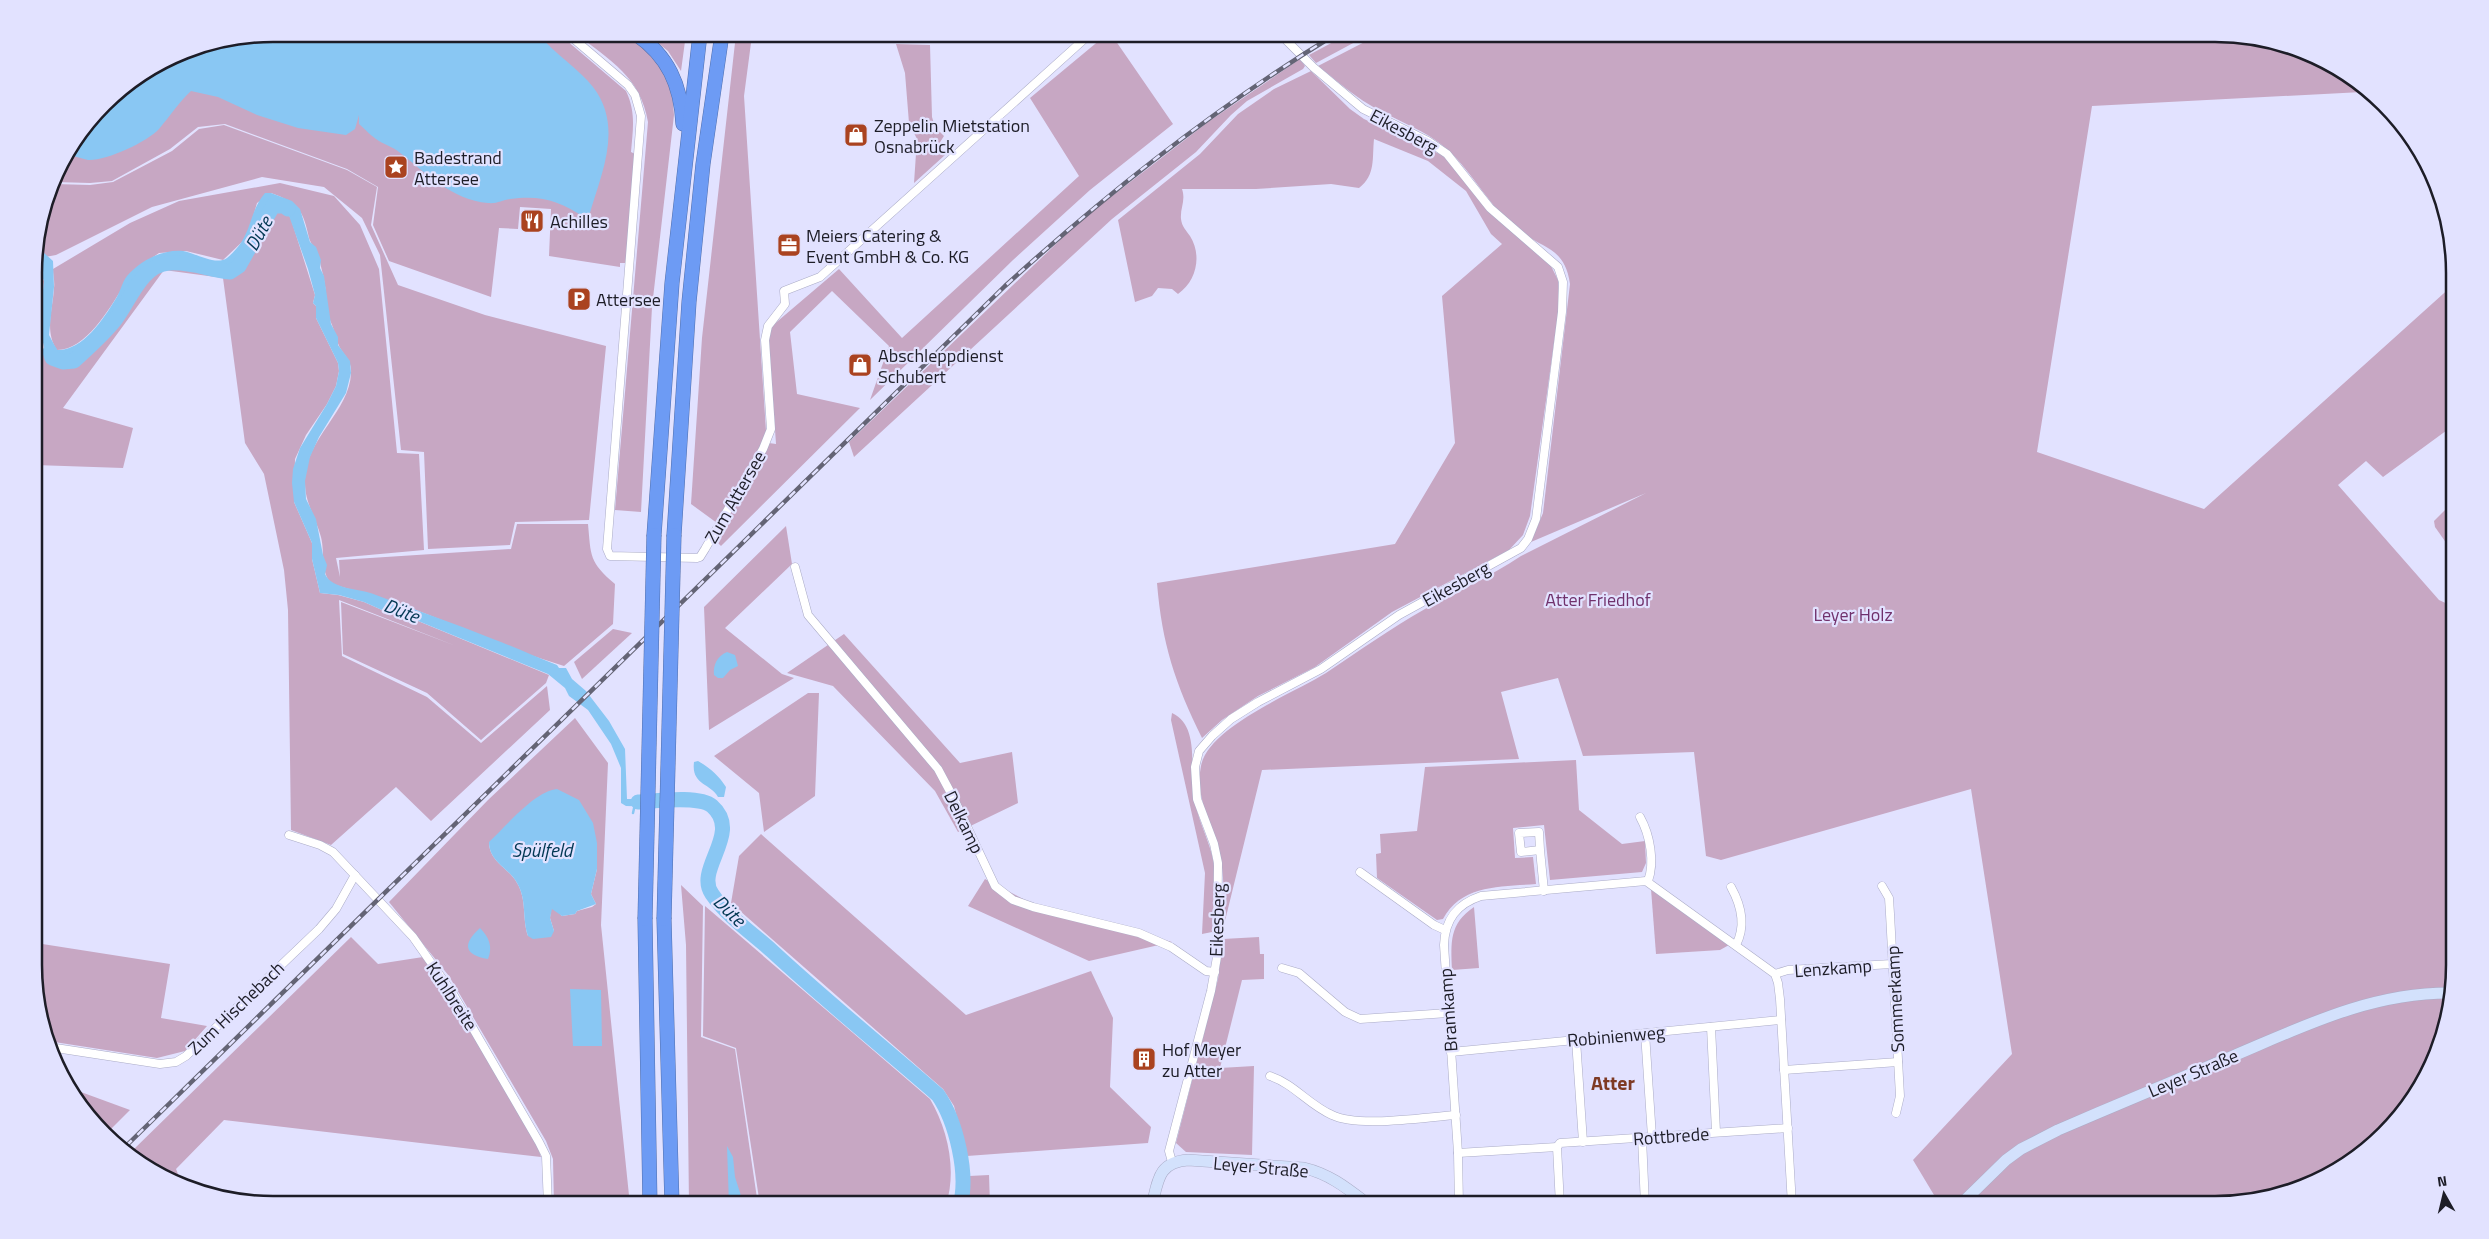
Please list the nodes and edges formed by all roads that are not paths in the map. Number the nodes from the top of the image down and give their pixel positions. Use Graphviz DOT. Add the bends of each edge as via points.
graph roads {
  1 [pos="577,42"];
  2 [pos="645,42"];
  3 [pos="699,42"];
  4 [pos="721,42"];
  5 [pos="1081,42"];
  6 [pos="1288,42"];
  7 [pos="685,162"];
  8 [pos="795,567"];
  9 [pos="1640,817"];
  10 [pos="289,835"];
  11 [pos="1540,850"];
  12 [pos="1360,872"];
  13 [pos="355,875"];
  14 [pos="1648,881"];
  15 [pos="1882,886"];
  16 [pos="1731,887"];
  17 [pos="1544,891"];
  18 [pos="1445,930"];
  19 [pos="1736,945"];
  20 [pos="1892,964"];
  21 [pos="1282,968"];
  22 [pos="1215,972"];
  23 [pos="1775,974"];
  24 [pos="2445,993"];
  25 [pos="1448,1013"];
  26 [pos="1781,1020"];
  27 [pos="1710,1027"];
  28 [pos="1645,1033"];
  29 [pos="1576,1040"];
  30 [pos="58,1048"];
  31 [pos="1451,1052"];
  32 [pos="1898,1062"];
  33 [pos="1784,1070"];
  34 [pos="1270,1076"];
  35 [pos="1896,1113"];
  36 [pos="1456,1114"];
  37 [pos="1788,1128"];
  38 [pos="1716,1132"];
  39 [pos="1652,1137"];
  40 [pos="1642,1138"];
  41 [pos="1583,1142"];
  42 [pos="1557,1147"];
  43 [pos="1458,1154"];
  44 [pos="1172,1162"];
  45 [pos="548,1196"];
  46 [pos="650,1196"];
  47 [pos="672,1196"];
  48 [pos="1154,1196"];
  49 [pos="1357,1196"];
  50 [pos="1459,1196"];
  51 [pos="1560,1196"];
  52 [pos="1645,1196"];
  53 [pos="1792,1196"];
  54 [pos="1969,1196"];
  1 -- 5 [label="street, Zum Attersee" via="628,85 635,95 641,116 606,540 610,556 700,557 763,449 771,429 765,340 768,326 785,304 784,291 820,277"];
  2 -- 7 [label="highway" via="662,56 675,78 682,108"];
  3 -- 7 [label="highway"];
  4 -- 47 [label="highway, bridge" via="703,164 690,293 674,535 664,919"];
  6 -- 22 [label="street, Eikesberg" via="1363,109 1428,141 1446,154 1490,208 1558,267 1563,282 1563,304 1536,519 1521,548 1399,615 1321,669 1258,702 1212,736 1199,752 1195,767 1197,799 1218,863"];
  7 -- 46 [label="highway, bridge" via="664,380 654,535 645,919"];
  8 -- 22 [label="street, Delkamp" via="808,615 938,769 995,886 1013,900 1033,907 1139,933 1171,947 1206,971"];
  9 -- 14 [label="street" via="1648,830 1652,871"];
  10 -- 13 [label="street, Kuhlbreite" via="333,852"];
  11 -- 11 [label="street" via="1521,852 1519,833 1538,832"];
  11 -- 17 [label="street"];
  12 -- 18 [label="street" via="1434,926"];
  13 -- 30 [label="street, Zum Hischebach" via="336,909 319,929 176,1062 160,1064"];
  13 -- 45 [label="street, Kuhlbreite" via="414,937 454,994 546,1156"];
  14 -- 17 [label="street"];
  14 -- 19 [label="street"];
  15 -- 20 [label="street, Sommerkamp" via="1889,898"];
  16 -- 19 [label="street" via="1740,904 1742,935"];
  17 -- 18 [label="street" via="1481,896 1470,900 1453,912"];
  18 -- 25 [label="street, Bramkamp"];
  19 -- 23 [label="street"];
  20 -- 23 [label="street, Lenzkamp" via="1788,970"];
  20 -- 32 [label="street, Sommerkamp"];
  21 -- 25 [label="street" via="1299,973 1345,1012 1360,1019"];
  22 -- 44 [label="street, Eikesberg" via="1169,1150"];
  23 -- 26 [label="street"];
  24 -- 54 [label="street, Leyer Straße" via="2412,994 2358,1006 2058,1130 2006,1160"];
  25 -- 31 [label="street, Bramkamp"];
  26 -- 27 [label="street, Robinienweg"];
  26 -- 33 [label="street"];
  27 -- 28 [label="street, Robinienweg"];
  27 -- 38 [label="street"];
  28 -- 29 [label="street, Robinienweg"];
  28 -- 39 [label="street"];
  29 -- 31 [label="street, Robinienweg"];
  29 -- 41 [label="street"];
  31 -- 36 [label="street, Bramkamp"];
  32 -- 33 [label="street"];
  32 -- 35 [label="street, Sommerkamp" via="1900,1096"];
  33 -- 37 [label="street"];
  34 -- 36 [label="street" via="1285,1081 1324,1111 1348,1121"];
  36 -- 43 [label="street, Bramkamp"];
  37 -- 38 [label="street, Rottbrede"];
  37 -- 53 [label="street"];
  38 -- 39 [label="street, Rottbrede"];
  39 -- 40 [label="street, Rottbrede"];
  40 -- 41 [label="street, Rottbrede"];
  40 -- 52 [label="street"];
  41 -- 42 [label="street, Rottbrede" via="1560,1143"];
  42 -- 43 [label="street, Rottbrede"];
  42 -- 51 [label="street"];
  43 -- 50 [label="street, Bramkamp"];
  44 -- 48 [label="street" via="1159,1177"];
  44 -- 49 [label="street, Leyer Straße" via="1188,1160 1304,1168 1323,1173"];
}
